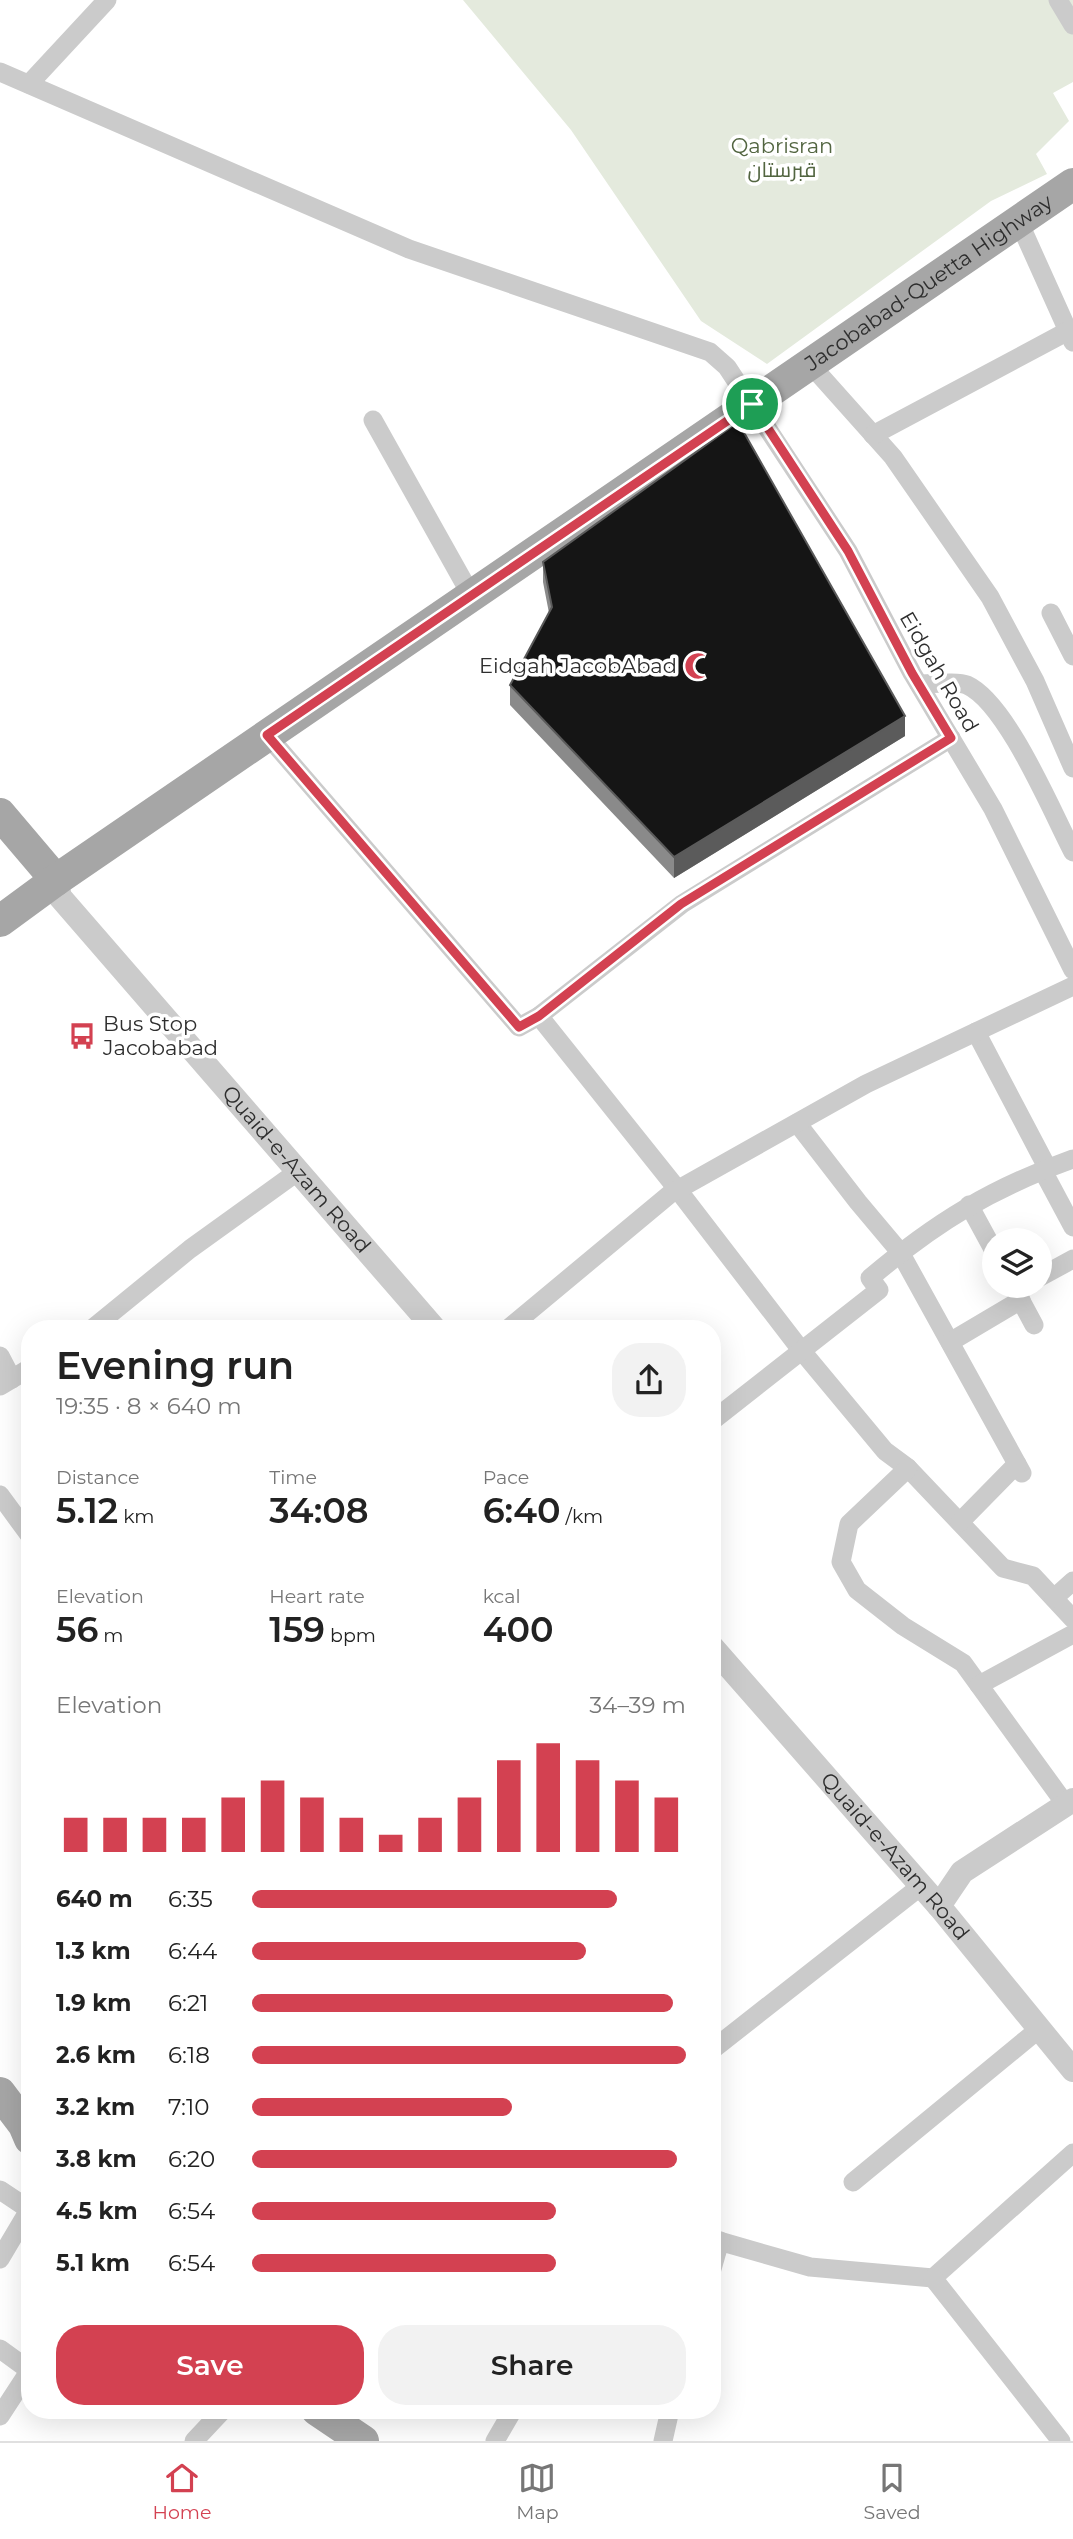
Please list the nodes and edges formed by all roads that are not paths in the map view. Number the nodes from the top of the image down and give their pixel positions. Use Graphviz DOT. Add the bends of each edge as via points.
graph roads {
  1 [pos="107,0"];
  2 [pos="1058,0"];
  3 [pos="1073,25"];
  4 [pos="0,72"];
  5 [pos="29,84"];
  6 [pos="1073,184"];
  7 [pos="1019,222"];
  8 [pos="1070,337"];
  9 [pos="810,364"];
  10 [pos="752,404"];
  11 [pos="373,420"];
  12 [pos="873,435"];
  13 [pos="471,595"];
  14 [pos="1051,613"];
  15 [pos="1073,656"];
  16 [pos="919,684"];
  17 [pos="267,735"];
  18 [pos="951,738"];
  19 [pos="1073,768"];
  20 [pos="0,814"];
  21 [pos="1073,852"];
  22 [pos="56,880"];
  23 [pos="0,921"];
  24 [pos="1073,970"];
  25 [pos="1073,986"];
  26 [pos="539,1016"];
  27 [pos="976,1032"];
  28 [pos="797,1123"];
  29 [pos="1073,1159"];
  30 [pos="1045,1170"];
  31 [pos="297,1172"];
  32 [pos="678,1190"];
  33 [pos="969,1205"];
  34 [pos="1073,1227"];
  35 [pos="982,1229"];
  36 [pos="900,1252"];
  37 [pos="1073,1259"];
  38 [pos="1052,1270"];
  39 [pos="1009,1298"];
  40 [pos="1021,1298"];
  41 [pos="103,1320"];
  42 [pos="427,1320"];
  43 [pos="519,1320"];
  44 [pos="1034,1325"];
  45 [pos="950,1342"];
  46 [pos="801,1350"];
  47 [pos="0,1356"];
  48 [pos="6,1382"];
  49 [pos="721,1414"];
  50 [pos="908,1468"];
  51 [pos="0,1495"];
  52 [pos="960,1522"];
  53 [pos="21,1524"];
  54 [pos="1073,1581"];
  55 [pos="1054,1598"];
  56 [pos="1073,1619"];
  57 [pos="1073,1634"];
  58 [pos="721,1657"];
  59 [pos="979,1685"];
  60 [pos="1070,1802"];
  61 [pos="922,1886"];
  62 [pos="939,1906"];
  63 [pos="1039,2029"];
  64 [pos="721,2043"];
  65 [pos="1065,2046"];
  66 [pos="1073,2070"];
  67 [pos="0,2092"];
  68 [pos="21,2119"];
  69 [pos="1073,2153"];
  70 [pos="853,2182"];
  71 [pos="0,2190"];
  72 [pos="21,2204"];
  73 [pos="21,2225"];
  74 [pos="721,2241"];
  75 [pos="0,2259"];
  76 [pos="933,2278"];
  77 [pos="0,2349"];
  78 [pos="21,2364"];
  79 [pos="21,2383"];
  80 [pos="0,2416"];
  81 [pos="215,2419"];
  82 [pos="330,2419"];
  83 [pos="508,2419"];
  84 [pos="668,2419"];
  85 [pos="194,2441"];
  86 [pos="363,2441"];
  87 [pos="495,2441"];
  88 [pos="663,2441"];
  89 [pos="1061,2441"];
  1 -- 5 [label="street"];
  2 -- 3 [label="street"];
  4 -- 5 [label="street, Eidgah Road"];
  5 -- 10 [label="street, Eidgah Road" via="409,249 710,352 727,367"];
  6 -- 7 [label="main road, Jacobabad-Quetta Highway"];
  7 -- 8 [label="street"];
  7 -- 9 [label="main road, Jacobabad-Quetta Highway"];
  8 -- 12 [label="street"];
  9 -- 10 [label="main road, Jacobabad-Quetta Highway"];
  9 -- 12 [label="street"];
  10 -- 13 [label="main road, Jacobabad-Quetta Highway"];
  10 -- 16 [label="street, Eidgah Road" via="848,551"];
  11 -- 13 [label="street"];
  12 -- 19 [label="street" via="939,520 990,597 1035,681"];
  13 -- 17 [label="main road, Jacobabad-Quetta Highway"];
  14 -- 15 [label="street"];
  16 -- 18 [label="street, Eidgah Road"];
  16 -- 21 [label="street" via="966,684 989,702 1020,746"];
  17 -- 22 [label="main road, Jacobabad-Quetta Highway"];
  17 -- 26 [label="street" via="519,1027"];
  18 -- 24 [label="street, Eidgah Road" via="993,809"];
  18 -- 26 [label="street" via="681,904"];
  20 -- 22 [label="main road"];
  22 -- 23 [label="main road, Jacobabad-Quetta Highway"];
  22 -- 31 [label="street, Quaid-e-Azam Road" via="60,897"];
  25 -- 27 [label="street"];
  26 -- 32 [label="street"];
  27 -- 28 [label="street"];
  27 -- 30 [label="street"];
  28 -- 32 [label="street"];
  28 -- 36 [label="street"];
  29 -- 30 [label="street"];
  30 -- 33 [label="street"];
  30 -- 34 [label="street"];
  31 -- 41 [label="street" via="190,1249"];
  31 -- 42 [label="street, Quaid-e-Azam Road"];
  32 -- 43 [label="street"];
  32 -- 46 [label="street"];
  33 -- 35 [label="street"];
  33 -- 36 [label="street"];
  36 -- 45 [label="street"];
  36 -- 46 [label="street" via="870,1278 879,1290"];
  37 -- 38 [label="street"];
  39 -- 45 [label="street"];
  40 -- 44 [label="street"];
  45 -- 52 [label="street" via="1019,1469"];
  46 -- 49 [label="street"];
  46 -- 50 [label="street" via="885,1451"];
  47 -- 48 [label="street"];
  50 -- 52 [label="street"];
  50 -- 59 [label="street" via="849,1524 841,1562 857,1590 903,1626 963,1663"];
  51 -- 53 [label="street"];
  52 -- 55 [label="street" via="1003,1568 1034,1576"];
  54 -- 55 [label="street"];
  55 -- 56 [label="street"];
  57 -- 59 [label="street"];
  58 -- 61 [label="street, Quaid-e-Azam Road"];
  59 -- 60 [label="street"];
  60 -- 62 [label="street" via="962,1872"];
  61 -- 62 [label="street, Quaid-e-Azam Road"];
  61 -- 64 [label="street"];
  62 -- 63 [label="street, Quaid-e-Azam Road"];
  63 -- 65 [label="street, Quaid-e-Azam Road"];
  63 -- 70 [label="street"];
  65 -- 66 [label="street, Quaid-e-Azam Road"];
  67 -- 68 [label="main road"];
  69 -- 76 [label="street"];
  71 -- 72 [label="street"];
  73 -- 75 [label="street"];
  74 -- 76 [label="street" via="810,2267"];
  76 -- 89 [label="street"];
  77 -- 78 [label="street"];
  79 -- 80 [label="street"];
  81 -- 85 [label="street"];
  82 -- 86 [label="main road"];
  83 -- 87 [label="street"];
  84 -- 88 [label="street"];
}
